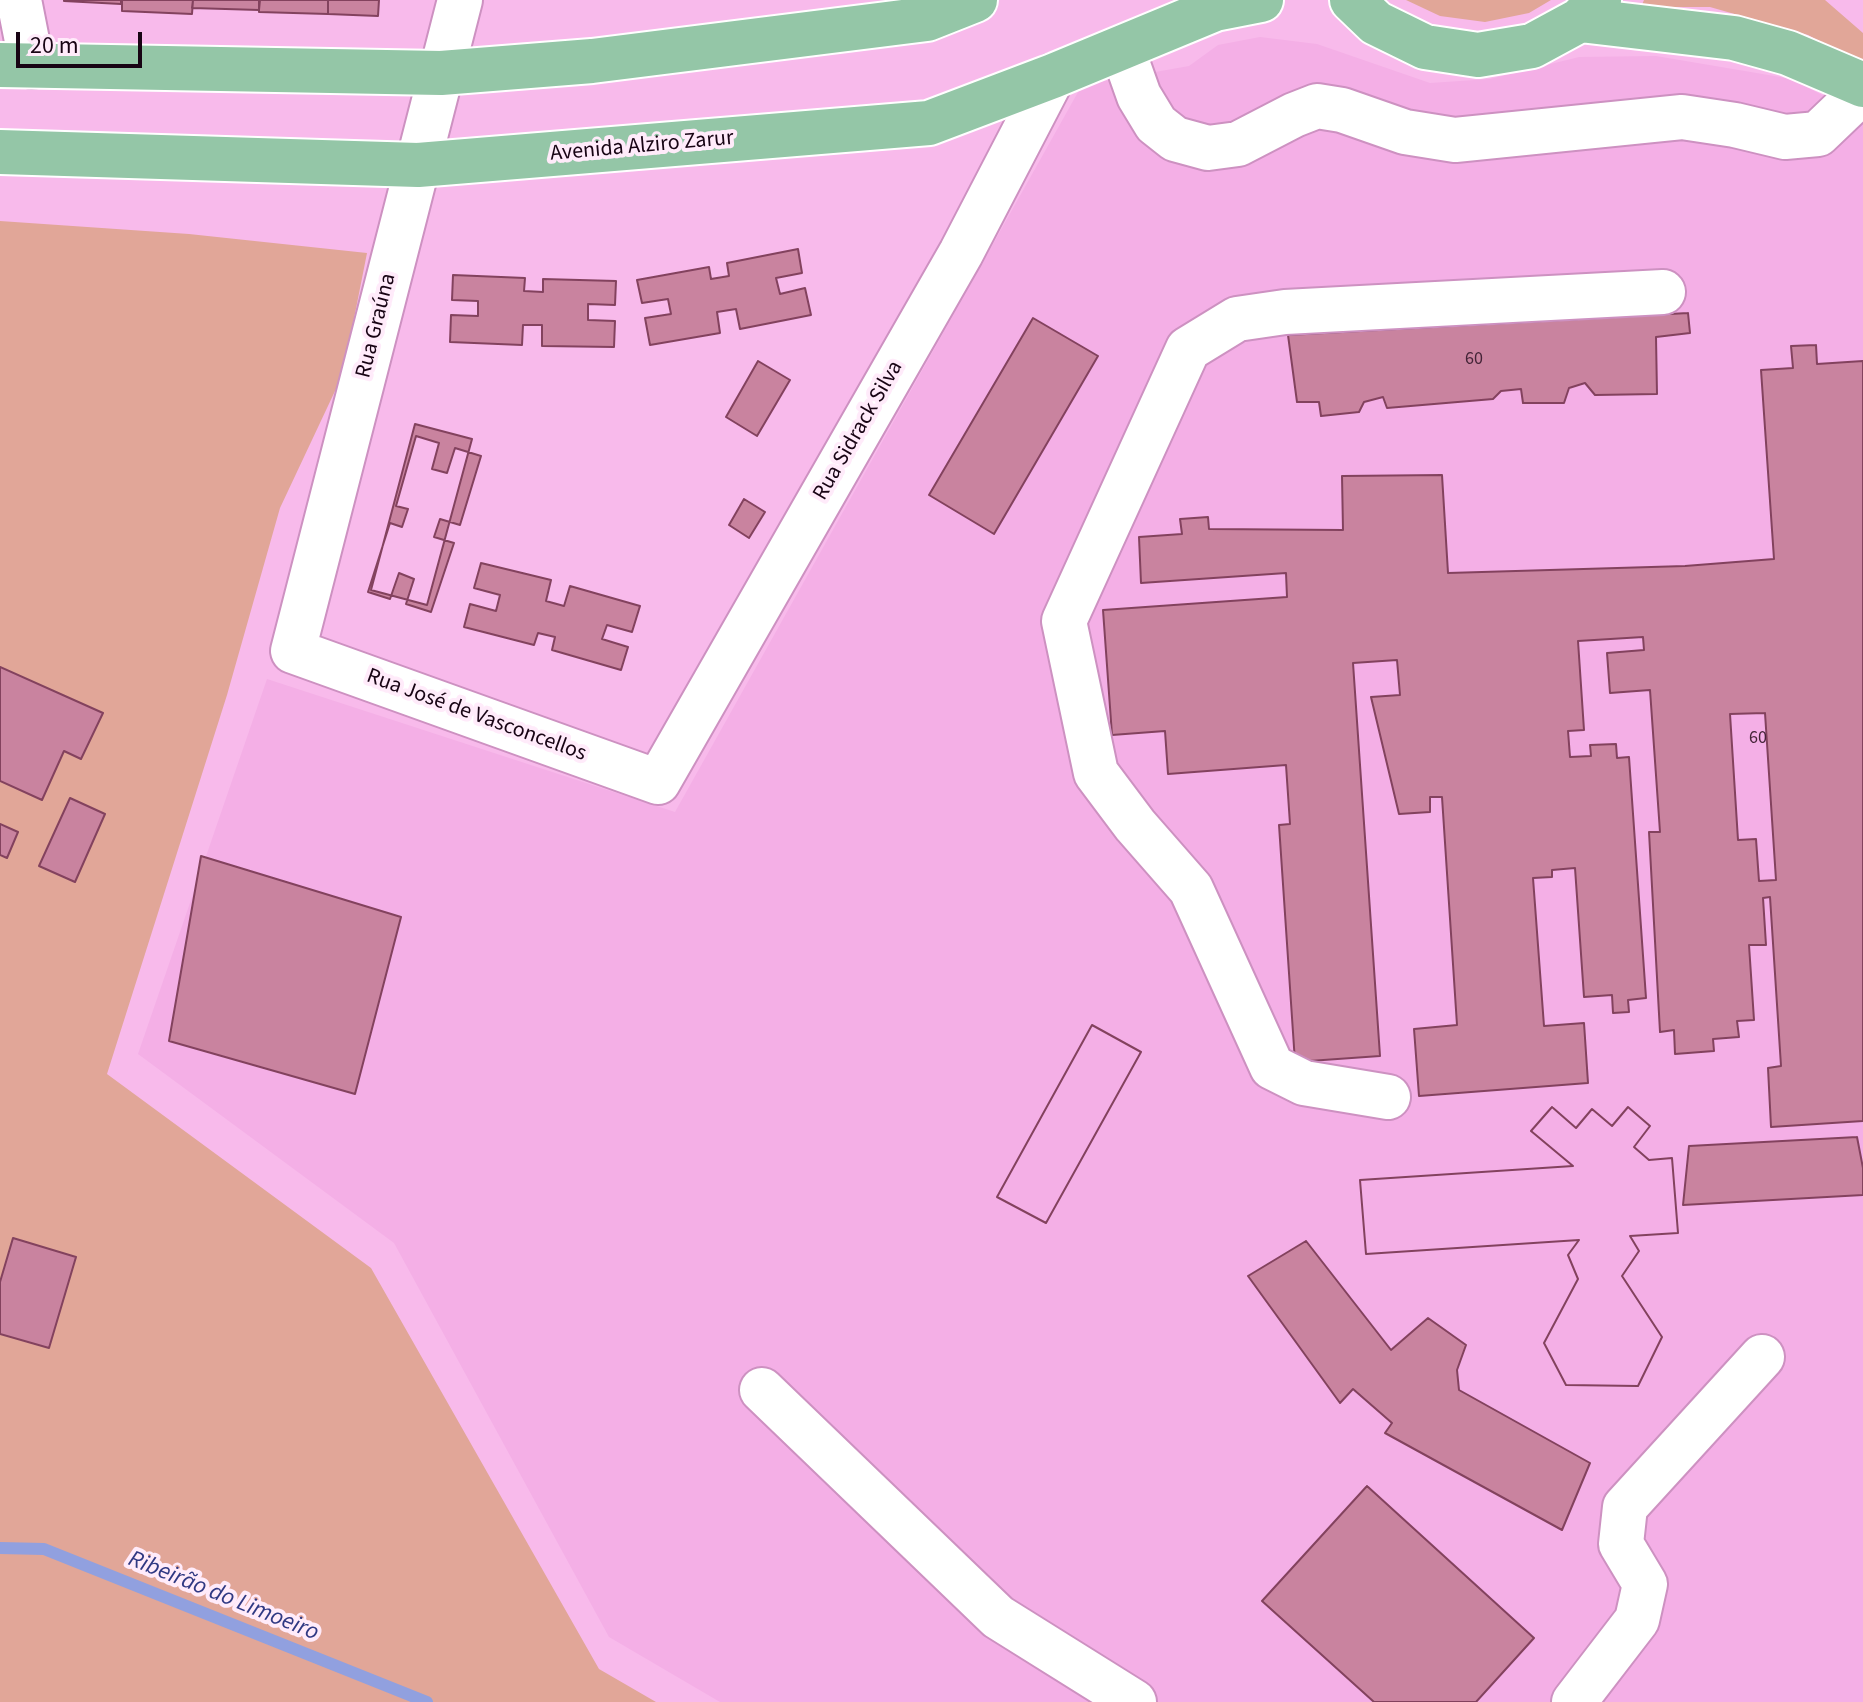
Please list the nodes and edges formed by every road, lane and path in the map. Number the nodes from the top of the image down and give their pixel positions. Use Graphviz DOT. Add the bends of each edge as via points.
graph roads {
  1 [pos="19,0"];
  2 [pos="460,0"];
  3 [pos="975,0"];
  4 [pos="1261,0"];
  5 [pos="1352,0"];
  6 [pos="1590,10"];
  7 [pos="1122,48"];
  8 [pos="16,65"];
  9 [pos="441,73"];
  10 [pos="1053,76"];
  11 [pos="1863,88"];
  12 [pos="0,152"];
  13 [pos="418,165"];
  14 [pos="1663,292"];
  15 [pos="293,651"];
  16 [pos="658,782"];
  17 [pos="1388,1097"];
  18 [pos="1762,1357"];
  19 [pos="762,1390"];
  20 [pos="1134,1702"];
  21 [pos="1574,1702"];
  1 -- 8 [label="street"];
  2 -- 9 [label="street, Rua Graúna"];
  3 -- 9 [label="main road" via="927,19 592,61"];
  4 -- 7 [label="main road, Avenida Alziro Zarur" via="1215,9"];
  5 -- 6 [label="main road" via="1376,23 1425,47 1478,55 1532,46"];
  6 -- 11 [label="main road" via="1788,53"];
  7 -- 10 [label="main road, Avenida Alziro Zarur"];
  7 -- 11 [label="street" via="1139,96 1156,124 1175,139 1208,148 1238,144 1317,106 1405,132 1455,140 1682,117 1785,137 1818,134"];
  8 -- 9 [label="main road"];
  9 -- 13 [label="street, Rua Graúna"];
  10 -- 13 [label="main road, Avenida Alziro Zarur" via="929,123"];
  10 -- 16 [label="street, Rua Sidrack Silva" via="961,253"];
  12 -- 13 [label="main road, Avenida Alziro Zarur"];
  13 -- 15 [label="street, Rua Graúna"];
  14 -- 17 [label="street" via="1237,319 1188,349 1064,621 1096,773 1191,889 1272,1067 1304,1083"];
  15 -- 16 [label="street, Rua José de Vasconcellos"];
  18 -- 21 [label="street" via="1625,1507 1621,1544 1645,1584 1637,1620"];
  19 -- 20 [label="street" via="998,1617"];
}
